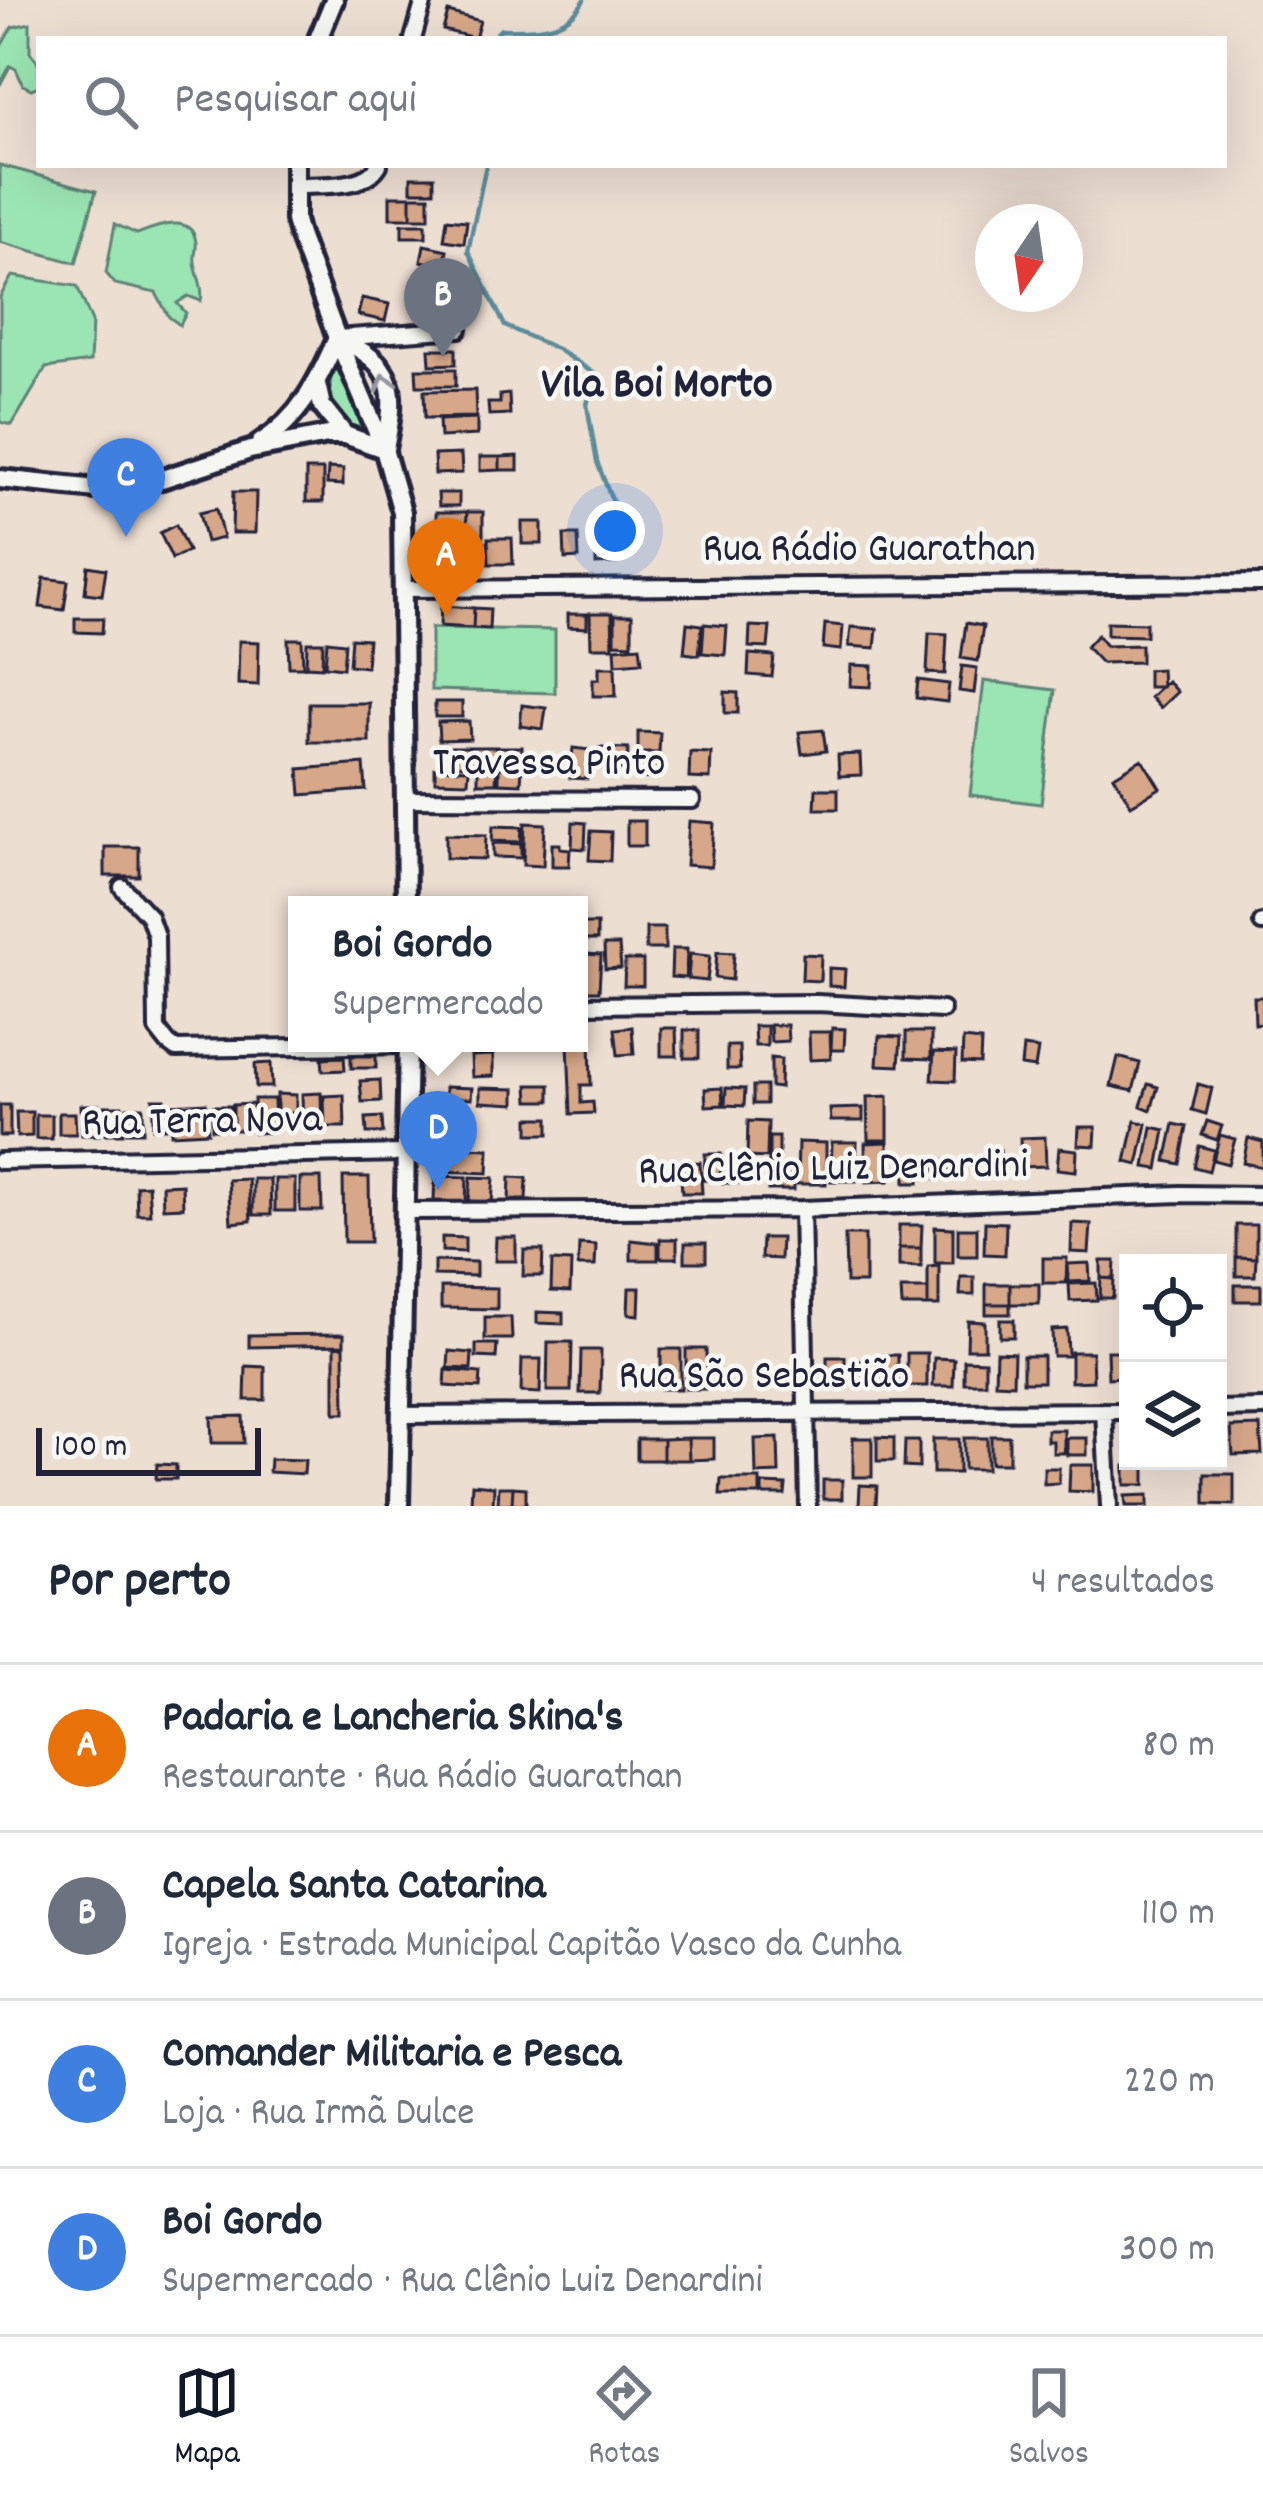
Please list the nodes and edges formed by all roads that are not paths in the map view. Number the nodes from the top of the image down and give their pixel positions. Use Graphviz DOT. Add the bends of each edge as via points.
graph roads {
  1 [pos="334,0"];
  2 [pos="424,0"];
  3 [pos="319,36"];
  4 [pos="414,36"];
  5 [pos="295,168"];
  6 [pos="377,168"];
  7 [pos="294,188"];
  8 [pos="459,329"];
  9 [pos="337,338"];
  10 [pos="317,384"];
  11 [pos="345,435"];
  12 [pos="384,449"];
  13 [pos="250,450"];
  14 [pos="0,479"];
  15 [pos="1263,583"];
  16 [pos="404,589"];
  17 [pos="404,799"];
  18 [pos="692,800"];
  19 [pos="122,887"];
  20 [pos="406,896"];
  21 [pos="588,1005"];
  22 [pos="942,1010"];
  23 [pos="288,1047"];
  24 [pos="408,1052"];
  25 [pos="406,1153"];
  26 [pos="0,1161"];
  27 [pos="1263,1195"];
  28 [pos="802,1208"];
  29 [pos="404,1211"];
  30 [pos="1263,1408"];
  31 [pos="1227,1409"];
  32 [pos="806,1411"];
  33 [pos="1104,1411"];
  34 [pos="1119,1411"];
  35 [pos="401,1415"];
  36 [pos="399,1506"];
  37 [pos="808,1506"];
  38 [pos="1109,1506"];
  1 -- 3 [label="street"];
  2 -- 4 [label="street"];
  5 -- 7 [label="street"];
  6 -- 7 [label="street" via="358,181"];
  7 -- 9 [label="street" via="295,220"];
  8 -- 9 [label="street"];
  9 -- 10 [label="street"];
  9 -- 12 [label="street"];
  12 -- 9 [label="street, one-way" via="389,384 374,357"];
  10 -- 11 [label="street" via="322,406"];
  10 -- 13 [label="street"];
  11 -- 12 [label="street"];
  11 -- 13 [label="street"];
  12 -- 16 [label="street" via="401,512"];
  13 -- 14 [label="street" via="97,489"];
  15 -- 16 [label="street, Rua Rádio Guarathan"];
  16 -- 17 [label="street"];
  17 -- 18 [label="street, Travessa Pinto"];
  17 -- 20 [label="street"];
  19 -- 23 [label="street" via="156,936 158,1029 168,1043"];
  21 -- 22 [label="street"];
  24 -- 25 [label="street"];
  25 -- 26 [label="street, Rua Terra Nova"];
  25 -- 29 [label="street"];
  27 -- 28 [label="street, Rua Clênio Luiz Denardini"];
  28 -- 29 [label="street, Rua Clênio Luiz Denardini"];
  28 -- 32 [label="street"];
  29 -- 35 [label="street"];
  30 -- 31 [label="street"];
  32 -- 33 [label="street, Rua São Sebastião"];
  32 -- 35 [label="street, Rua São Sebastião"];
  32 -- 37 [label="street"];
  33 -- 34 [label="street, Rua São Sebastião"];
  33 -- 38 [label="street"];
  35 -- 36 [label="street"];
}
